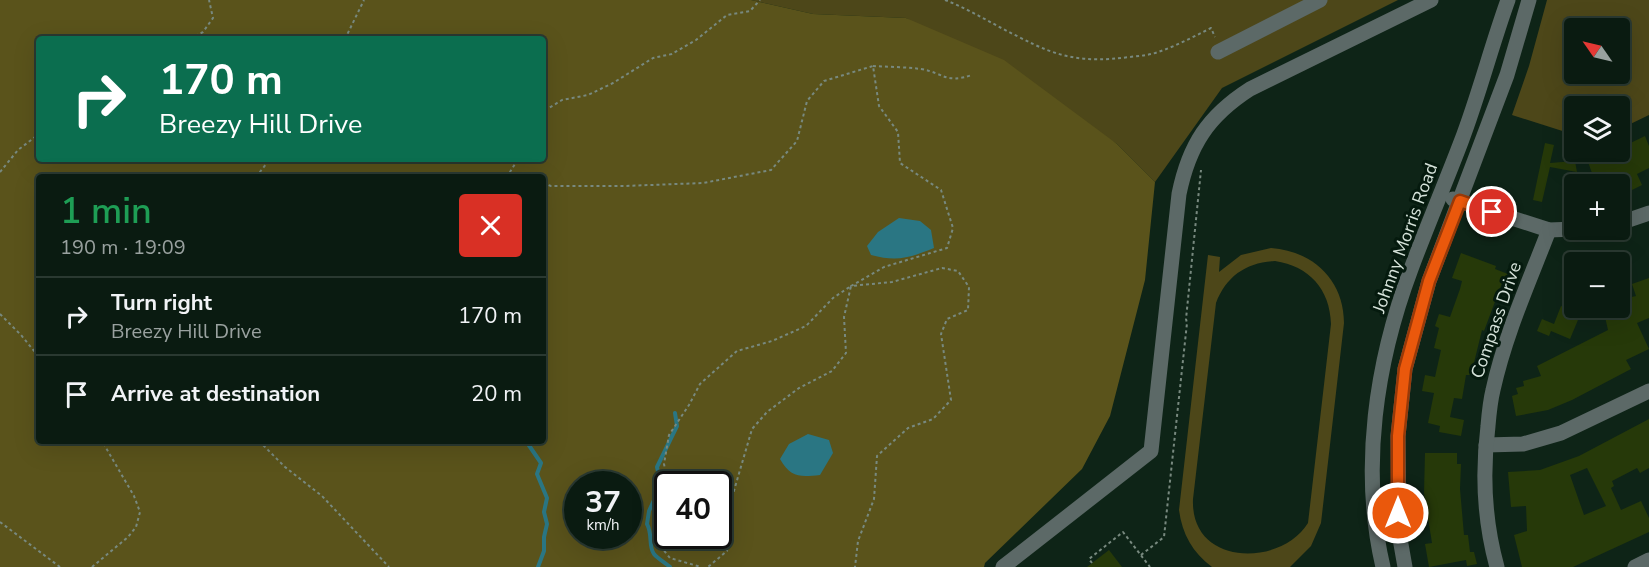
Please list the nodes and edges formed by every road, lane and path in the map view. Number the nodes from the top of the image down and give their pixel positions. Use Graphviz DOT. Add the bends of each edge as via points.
graph roads {
  1 [pos="209,0"];
  2 [pos="364,0"];
  3 [pos="760,0"];
  4 [pos="945,0"];
  5 [pos="1320,0"];
  6 [pos="1431,0"];
  7 [pos="1508,0"];
  8 [pos="1529,0"];
  9 [pos="1402,6"];
  10 [pos="196,36"];
  11 [pos="346,36"];
  12 [pos="1220,51"];
  13 [pos="873,66"];
  14 [pos="972,75"];
  15 [pos="546,110"];
  16 [pos="36,136"];
  17 [pos="268,162"];
  18 [pos="1200,164"];
  19 [pos="0,172"];
  20 [pos="258,174"];
  21 [pos="546,184"];
  22 [pos="1441,195"];
  23 [pos="1460,201"];
  24 [pos="1649,213"];
  25 [pos="1630,220"];
  26 [pos="1564,229"];
  27 [pos="1549,230"];
  28 [pos="851,286"];
  29 [pos="0,314"];
  30 [pos="36,353"];
  31 [pos="1649,391"];
  32 [pos="104,444"];
  33 [pos="262,444"];
  34 [pos="1486,445"];
  35 [pos="665,471"];
  36 [pos="0,522"];
  37 [pos="662,549"];
  38 [pos="1141,555"];
  39 [pos="1649,560"];
  40 [pos="1092,563"];
  41 [pos="60,567"];
  42 [pos="92,567"];
  43 [pos="389,567"];
  44 [pos="701,567"];
  45 [pos="708,567"];
  46 [pos="855,567"];
  47 [pos="1003,567"];
  48 [pos="1150,567"];
  49 [pos="1383,567"];
  50 [pos="1405,567"];
  51 [pos="1497,567"];
  52 [pos="1635,567"];
  1 -- 10 [label="path" via="213,18"];
  2 -- 11 [label="path"];
  3 -- 15 [label="path" via="750,11 727,15 672,54 652,58 613,83 588,95 562,100"];
  4 -- 12 [label="path" via="1071,58 1103,61 1147,55 1211,28"];
  5 -- 12 [label="street"];
  6 -- 9 [label="street"];
  7 -- 22 [label="street, Johnny Morris Road" via="1475,106"];
  8 -- 23 [label="street, Johnny Morris Road" via="1507,75"];
  9 -- 47 [label="street" via="1250,89 1231,101 1206,127 1191,153 1179,194 1150,451"];
  13 -- 14 [label="path" via="924,70 958,80"];
  13 -- 21 [label="path" via="824,81 807,101 796,141 771,170 703,183"];
  13 -- 28 [label="path" via="879,106 898,132 900,163 941,190 953,228 948,248 884,267"];
  16 -- 19 [label="path"];
  17 -- 20 [label="path"];
  18 -- 38 [label="path" via="1202,177 1164,537"];
  22 -- 23 [label="street"];
  22 -- 49 [label="street, Johnny Morris Road" via="1411,270 1380,381 1373,464 1375,523"];
  23 -- 27 [label="street"];
  23 -- 50 [label="street, Johnny Morris Road" via="1429,281 1405,369 1398,436 1399,533"];
  24 -- 25 [label="street"];
  26 -- 27 [label="street"];
  27 -- 34 [label="street, Compass Drive" via="1505,343 1492,392"];
  28 -- 35 [label="path" via="806,326 737,351 700,384 669,435"];
  28 -- 45 [label="path" via="844,317 846,353 832,371 799,388 752,429 733,494 727,551"];
  28 -- 46 [label="path" via="892,282 942,268 958,271 969,287 968,310 948,319 940,334 951,400 933,419 908,428 877,456 874,499 858,541"];
  29 -- 30 [label="path"];
  31 -- 34 [label="street" via="1561,433 1523,444"];
  32 -- 42 [label="path" via="140,512 128,537"];
  33 -- 43 [label="path" via="322,496"];
  34 -- 51 [label="street, Compass Drive" via="1484,493"];
  36 -- 41 [label="path"];
  37 -- 44 [label="path" via="669,558"];
  38 -- 40 [label="path" via="1123,532 1089,560"];
  38 -- 48 [label="path"];
  39 -- 52 [label="street"];
}
